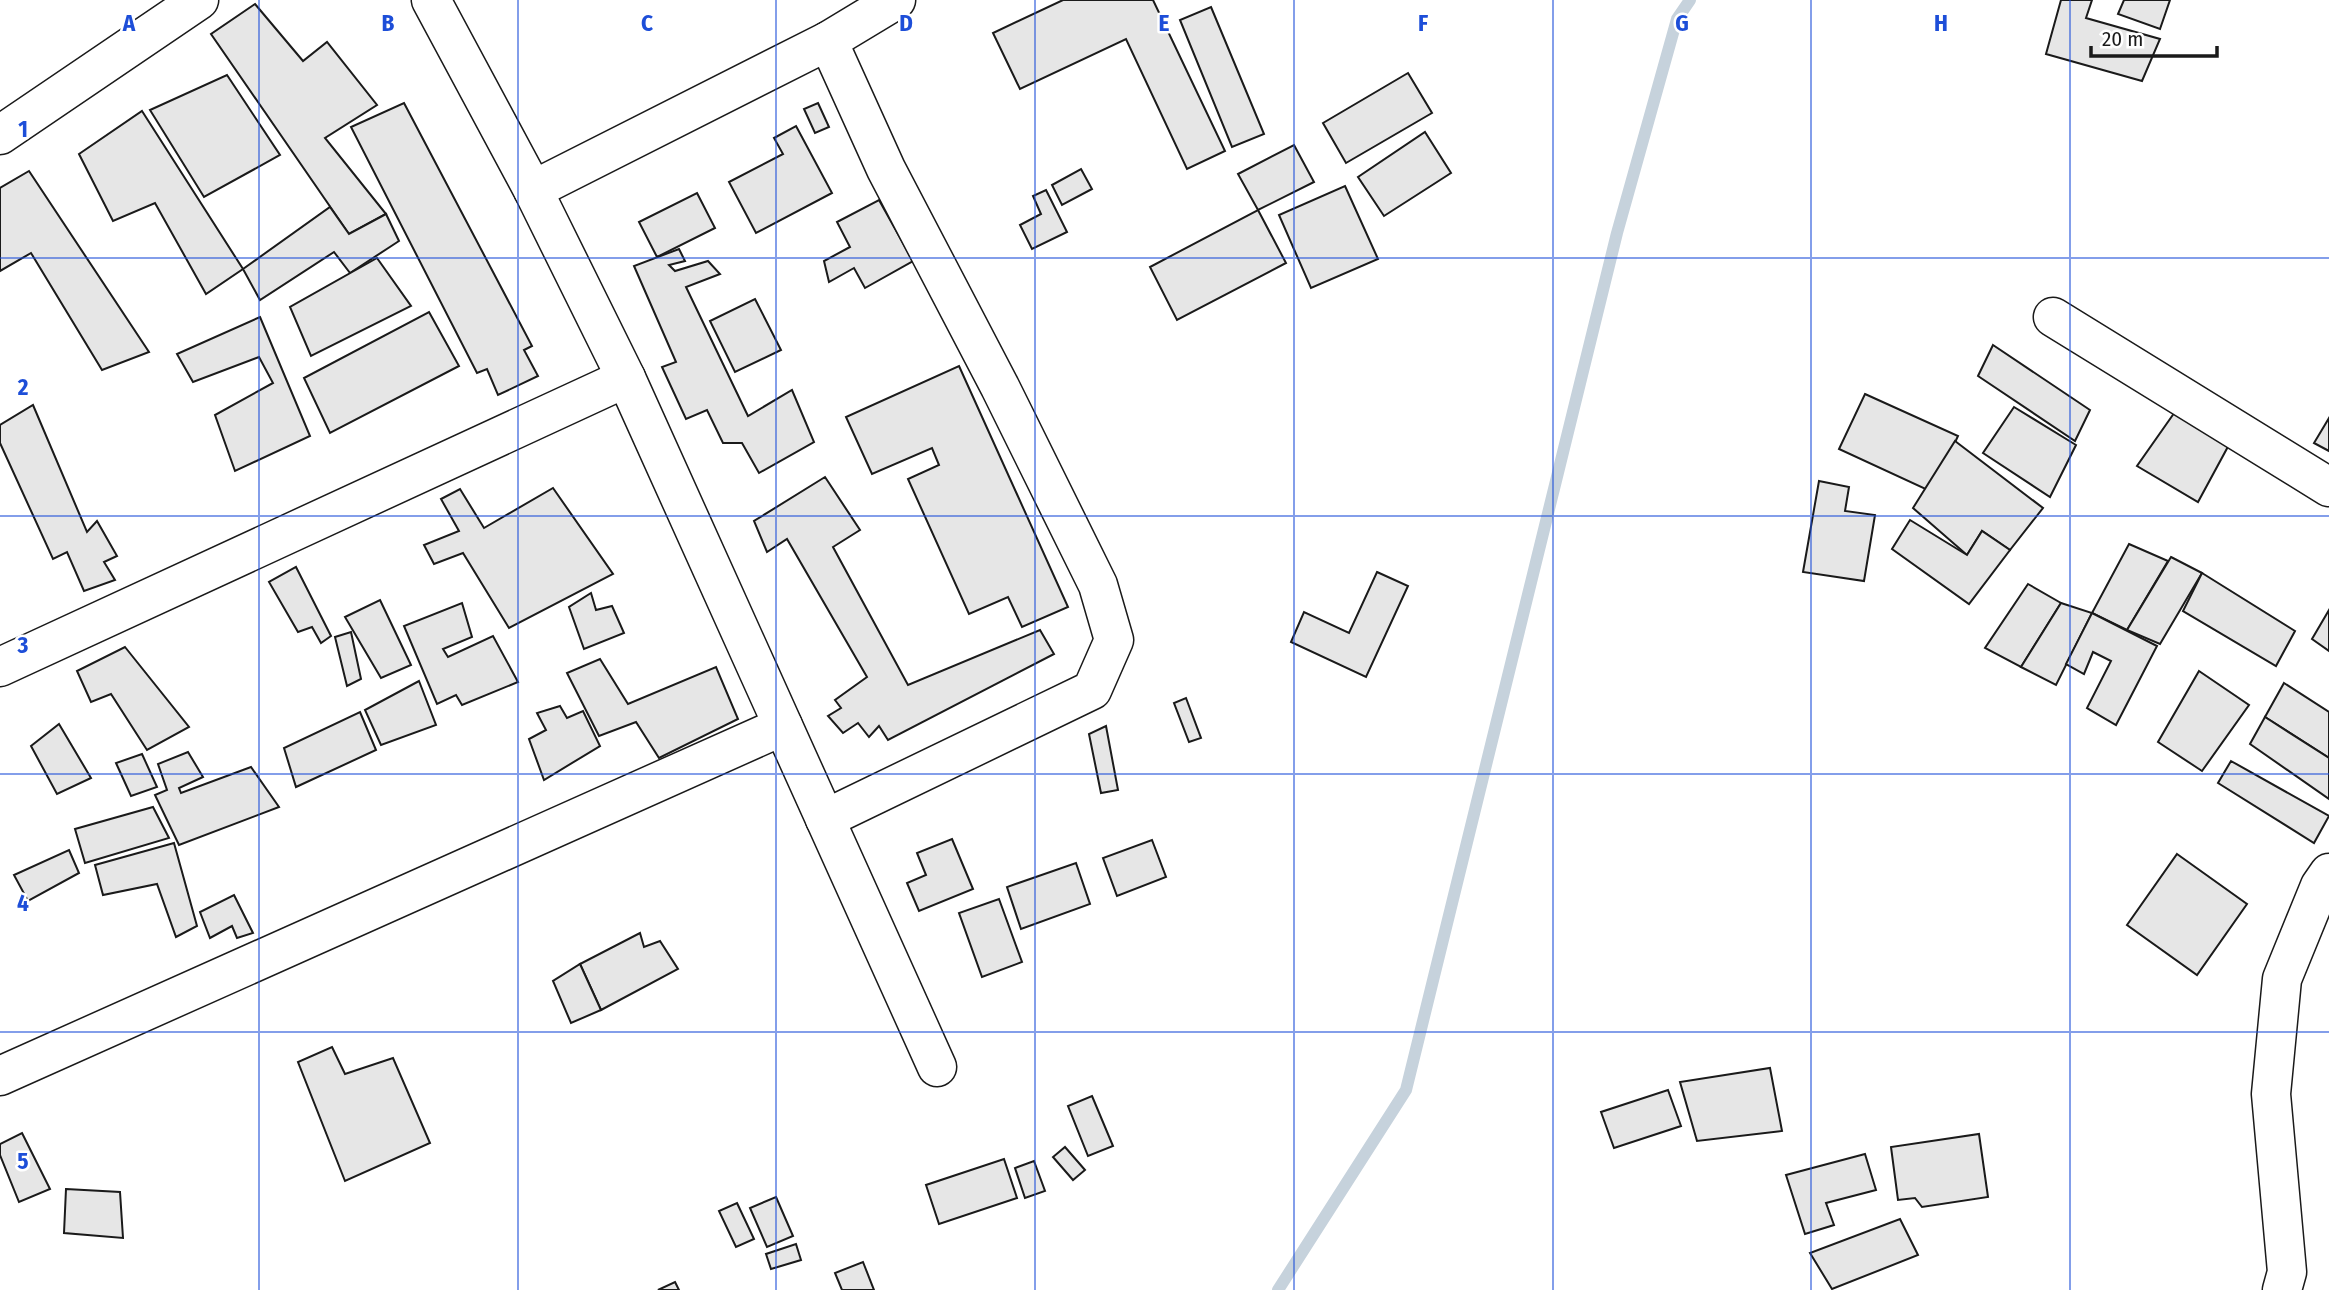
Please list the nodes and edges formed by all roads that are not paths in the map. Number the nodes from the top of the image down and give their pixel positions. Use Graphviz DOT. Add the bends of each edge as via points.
graph roads {
  1 [pos="199,0"];
  2 [pos="431,0"];
  3 [pos="896,0"];
  4 [pos="828,41"];
  5 [pos="0,135"];
  6 [pos="533,190"];
  7 [pos="2053,317"];
  8 [pos="626,378"];
  9 [pos="2329,487"];
  10 [pos="0,667"];
  11 [pos="783,726"];
  12 [pos="825,819"];
  13 [pos="2329,873"];
  14 [pos="937,1067"];
  15 [pos="0,1076"];
  16 [pos="2282,1290"];
  1 -- 5 [label="street"];
  2 -- 6 [label="street"];
  3 -- 4 [label="street"];
  4 -- 6 [label="street"];
  4 -- 12 [label="street" via="886,169 1098,585 1114,640 1092,690"];
  6 -- 8 [label="street"];
  7 -- 9 [label="street"];
  8 -- 10 [label="street"];
  8 -- 11 [label="street"];
  11 -- 12 [label="street"];
  11 -- 15 [label="street"];
  12 -- 14 [label="street"];
  13 -- 16 [label="street" via="2319,886 2282,979 2271,1094 2287,1272"];
}
